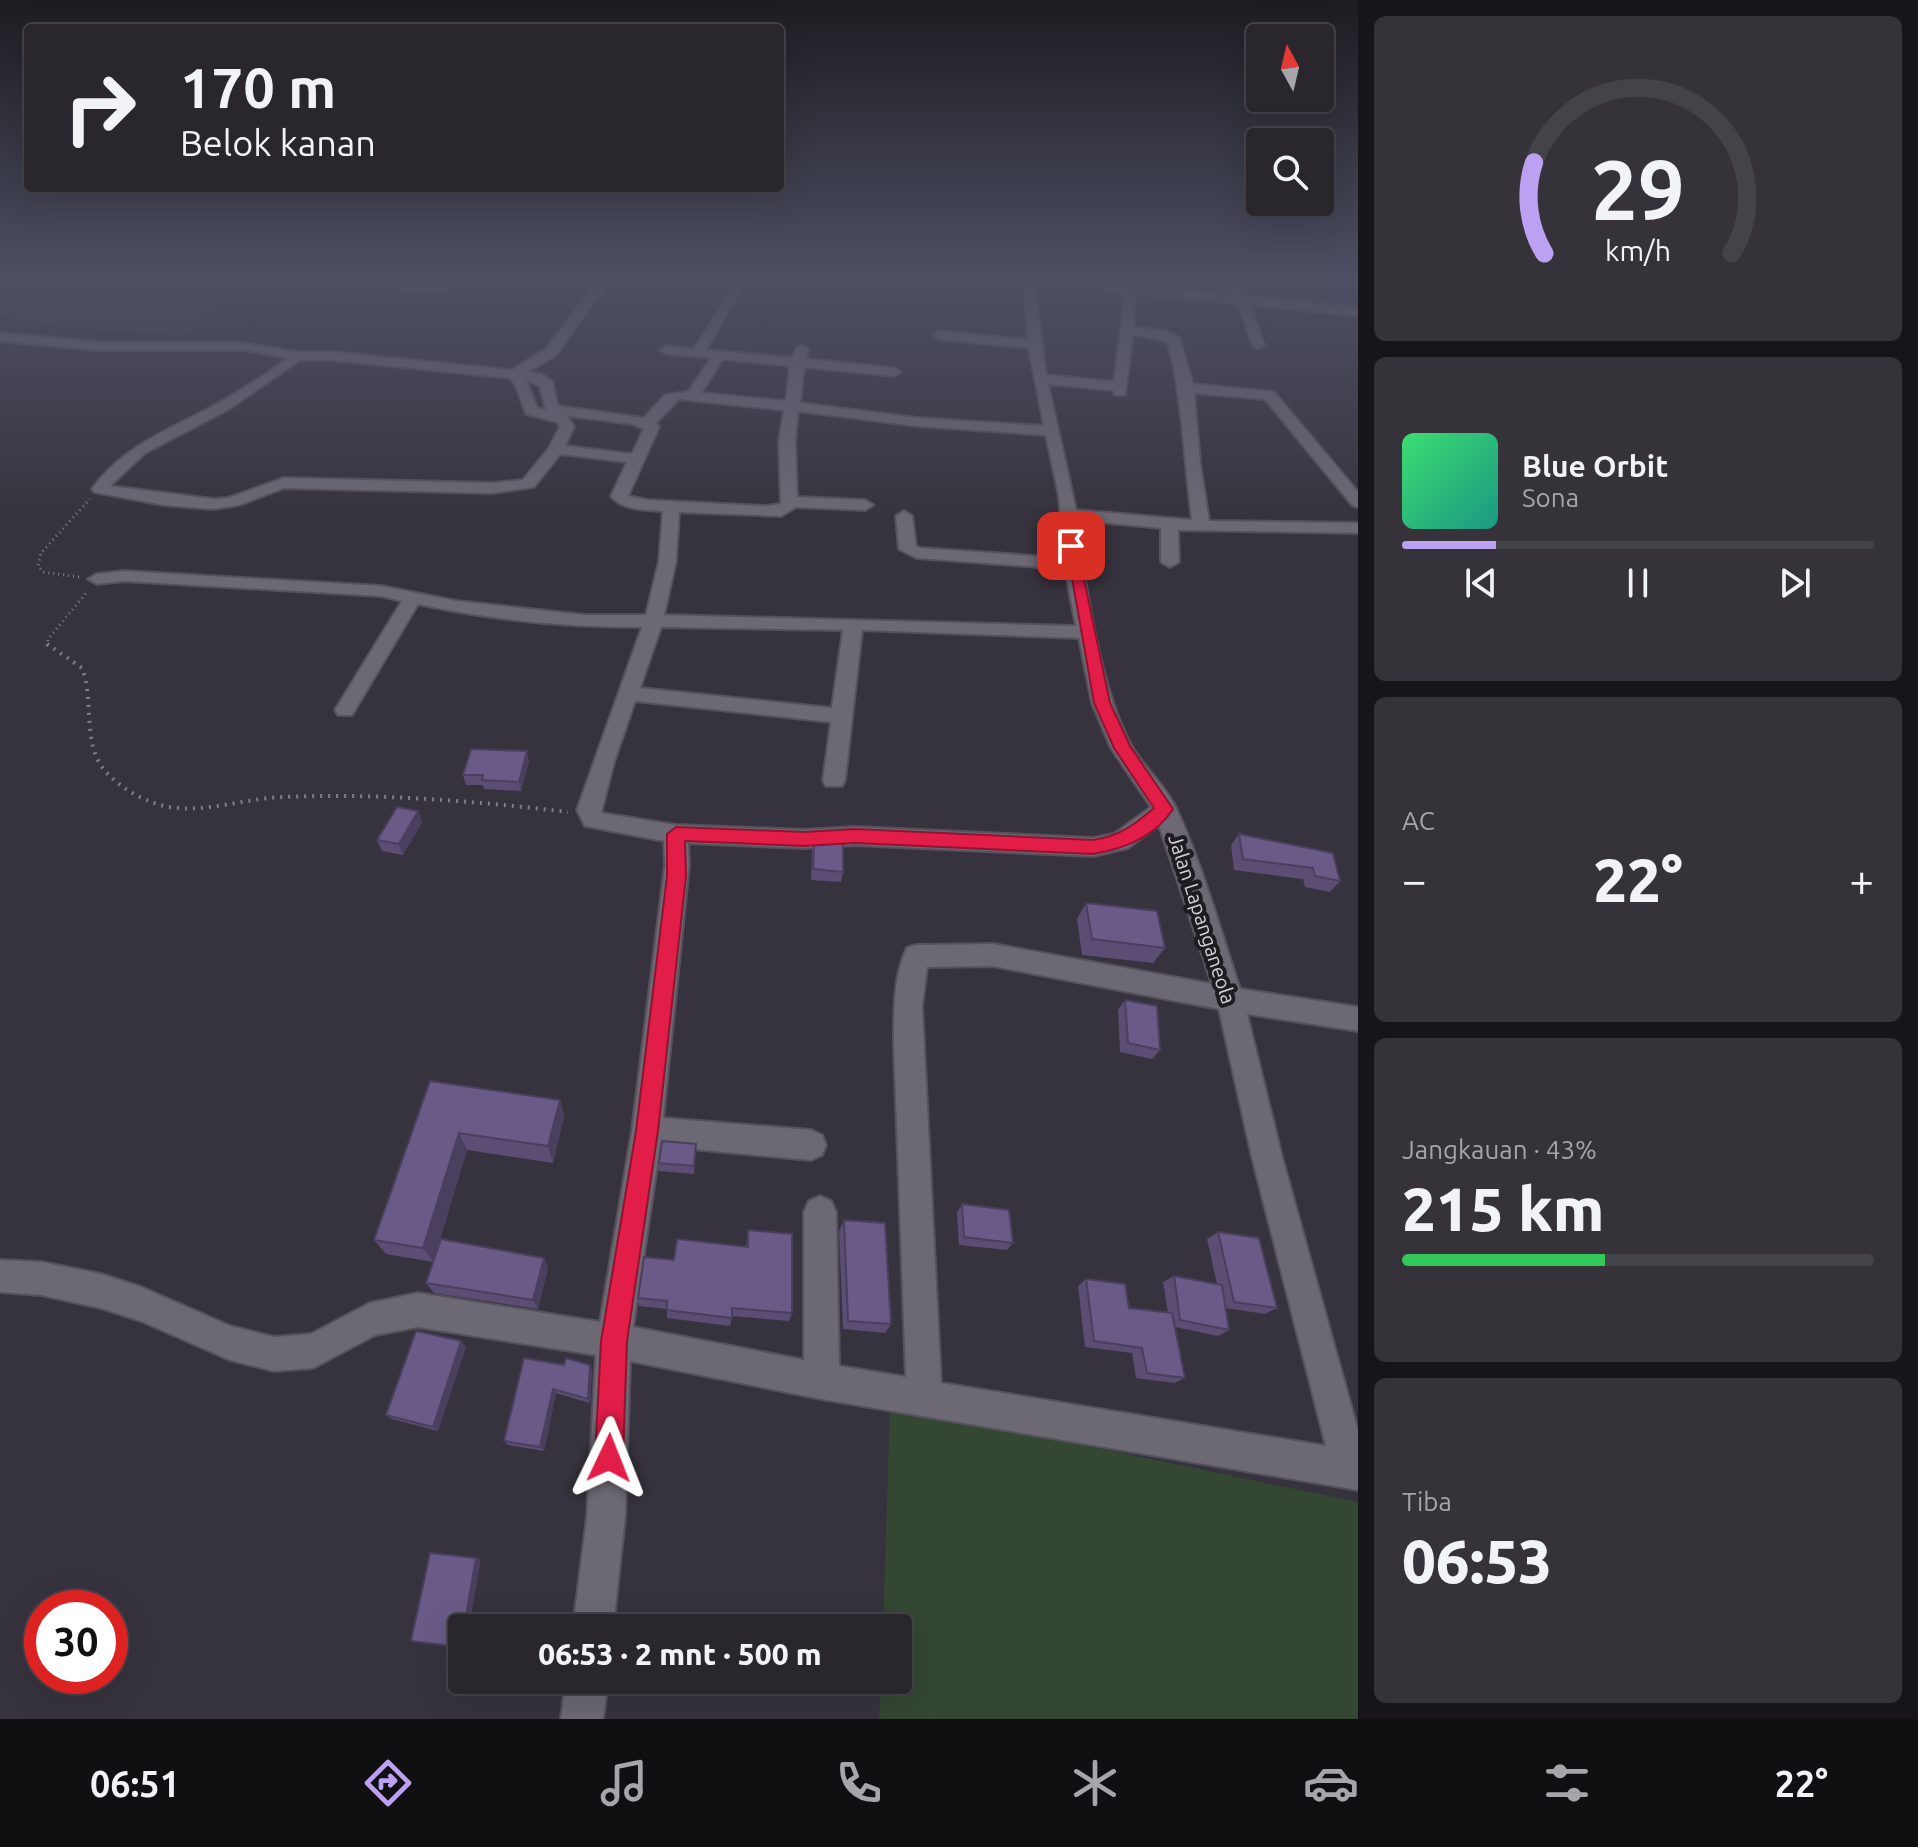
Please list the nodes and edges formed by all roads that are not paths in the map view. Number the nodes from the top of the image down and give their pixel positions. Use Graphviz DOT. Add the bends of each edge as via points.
graph roads {
  1 [pos="295,357"];
  2 [pos="344,357"];
  3 [pos="543,357"];
  4 [pos="718,357"];
  5 [pos="800,357"];
  6 [pos="812,357"];
  7 [pos="1037,357"];
  8 [pos="1125,357"];
  9 [pos="1179,357"];
  10 [pos="894,372"];
  11 [pos="514,375"];
  12 [pos="1041,379"];
  13 [pos="1187,388"];
  14 [pos="693,395"];
  15 [pos="792,406"];
  16 [pos="647,424"];
  17 [pos="1051,431"];
  18 [pos="556,449"];
  19 [pos="638,459"];
  20 [pos="789,502"];
  21 [pos="1358,502"];
  22 [pos="865,505"];
  23 [pos="671,507"];
  24 [pos="1067,514"];
  25 [pos="904,516"];
  26 [pos="1169,524"];
  27 [pos="1201,526"];
  28 [pos="1358,528"];
  29 [pos="1170,562"];
  30 [pos="1073,564"];
  31 [pos="97,579"];
  32 [pos="412,599"];
  33 [pos="651,621"];
  34 [pos="853,626"];
  35 [pos="1086,632"];
  36 [pos="628,694"];
  37 [pos="345,710"];
  38 [pos="841,716"];
  39 [pos="834,780"];
  40 [pos="1165,809"];
  41 [pos="676,834"];
  42 [pos="1230,999"];
  43 [pos="1358,1019"];
  44 [pos="647,1131"];
  45 [pos="811,1145"];
  46 [pos="820,1212"];
  47 [pos="0,1276"];
  48 [pos="614,1341"];
  49 [pos="822,1381"];
  50 [pos="924,1396"];
  51 [pos="1354,1470"];
  52 [pos="595,1614"];
  53 [pos="585,1694"];
  54 [pos="582,1719"];
  1 -- 18 [label="street" via="224,406 133,454 100,489 222,504 284,483 516,487 532,481"];
  2 -- 11 [label="street"];
  3 -- 11 [label="street"];
  4 -- 14 [label="street"];
  5 -- 15 [label="street"];
  6 -- 10 [label="street"];
  7 -- 12 [label="street, Jalan Lapanganeola"];
  8 -- 12 [label="street" via="1121,390"];
  9 -- 13 [label="street"];
  11 -- 16 [label="street" via="543,380 556,410"];
  11 -- 18 [label="street" via="531,411 566,422 567,432"];
  12 -- 17 [label="street, Jalan Lapanganeola"];
  13 -- 21 [label="street" via="1269,395"];
  13 -- 27 [label="street"];
  14 -- 15 [label="street"];
  14 -- 16 [label="street" via="673,396"];
  15 -- 17 [label="street"];
  15 -- 20 [label="street"];
  16 -- 19 [label="street" via="652,430"];
  17 -- 24 [label="street, Jalan Lapanganeola"];
  18 -- 19 [label="street"];
  19 -- 23 [label="street" via="619,496"];
  20 -- 22 [label="street"];
  20 -- 23 [label="street" via="781,511"];
  23 -- 33 [label="street" via="665,573"];
  24 -- 26 [label="street"];
  24 -- 30 [label="street, Jalan Lapanganeola"];
  25 -- 30 [label="street" via="908,549 917,553"];
  26 -- 27 [label="street"];
  26 -- 29 [label="street"];
  27 -- 28 [label="street"];
  30 -- 35 [label="street, Jalan Lapanganeola"];
  31 -- 32 [label="street" via="124,576 365,590"];
  32 -- 33 [label="street" via="585,621"];
  32 -- 37 [label="street"];
  33 -- 34 [label="street"];
  33 -- 36 [label="street"];
  34 -- 35 [label="street"];
  34 -- 38 [label="street"];
  35 -- 40 [label="street, Jalan Lapanganeola" via="1115,736"];
  36 -- 38 [label="street"];
  36 -- 41 [label="street" via="589,815 593,820"];
  38 -- 39 [label="street"];
  40 -- 41 [label="street" via="1120,842 1093,847"];
  40 -- 42 [label="street, Jalan Lapanganeola"];
  41 -- 44 [label="street" via="676,876"];
  42 -- 43 [label="street"];
  42 -- 50 [label="street" via="993,955 916,956 908,1006 908,1057"];
  42 -- 51 [label="street, Jalan Lapanganeola" via="1267,1157"];
  44 -- 45 [label="street"];
  44 -- 48 [label="street"];
  46 -- 49 [label="street"];
  47 -- 48 [label="street" via="37,1276 112,1293 205,1333 275,1354 309,1353 363,1323 418,1310"];
  48 -- 49 [label="street"];
  48 -- 52 [label="street" via="606,1517"];
  49 -- 50 [label="street"];
  50 -- 51 [label="street"];
  53 -- 54 [label="street"];
}
